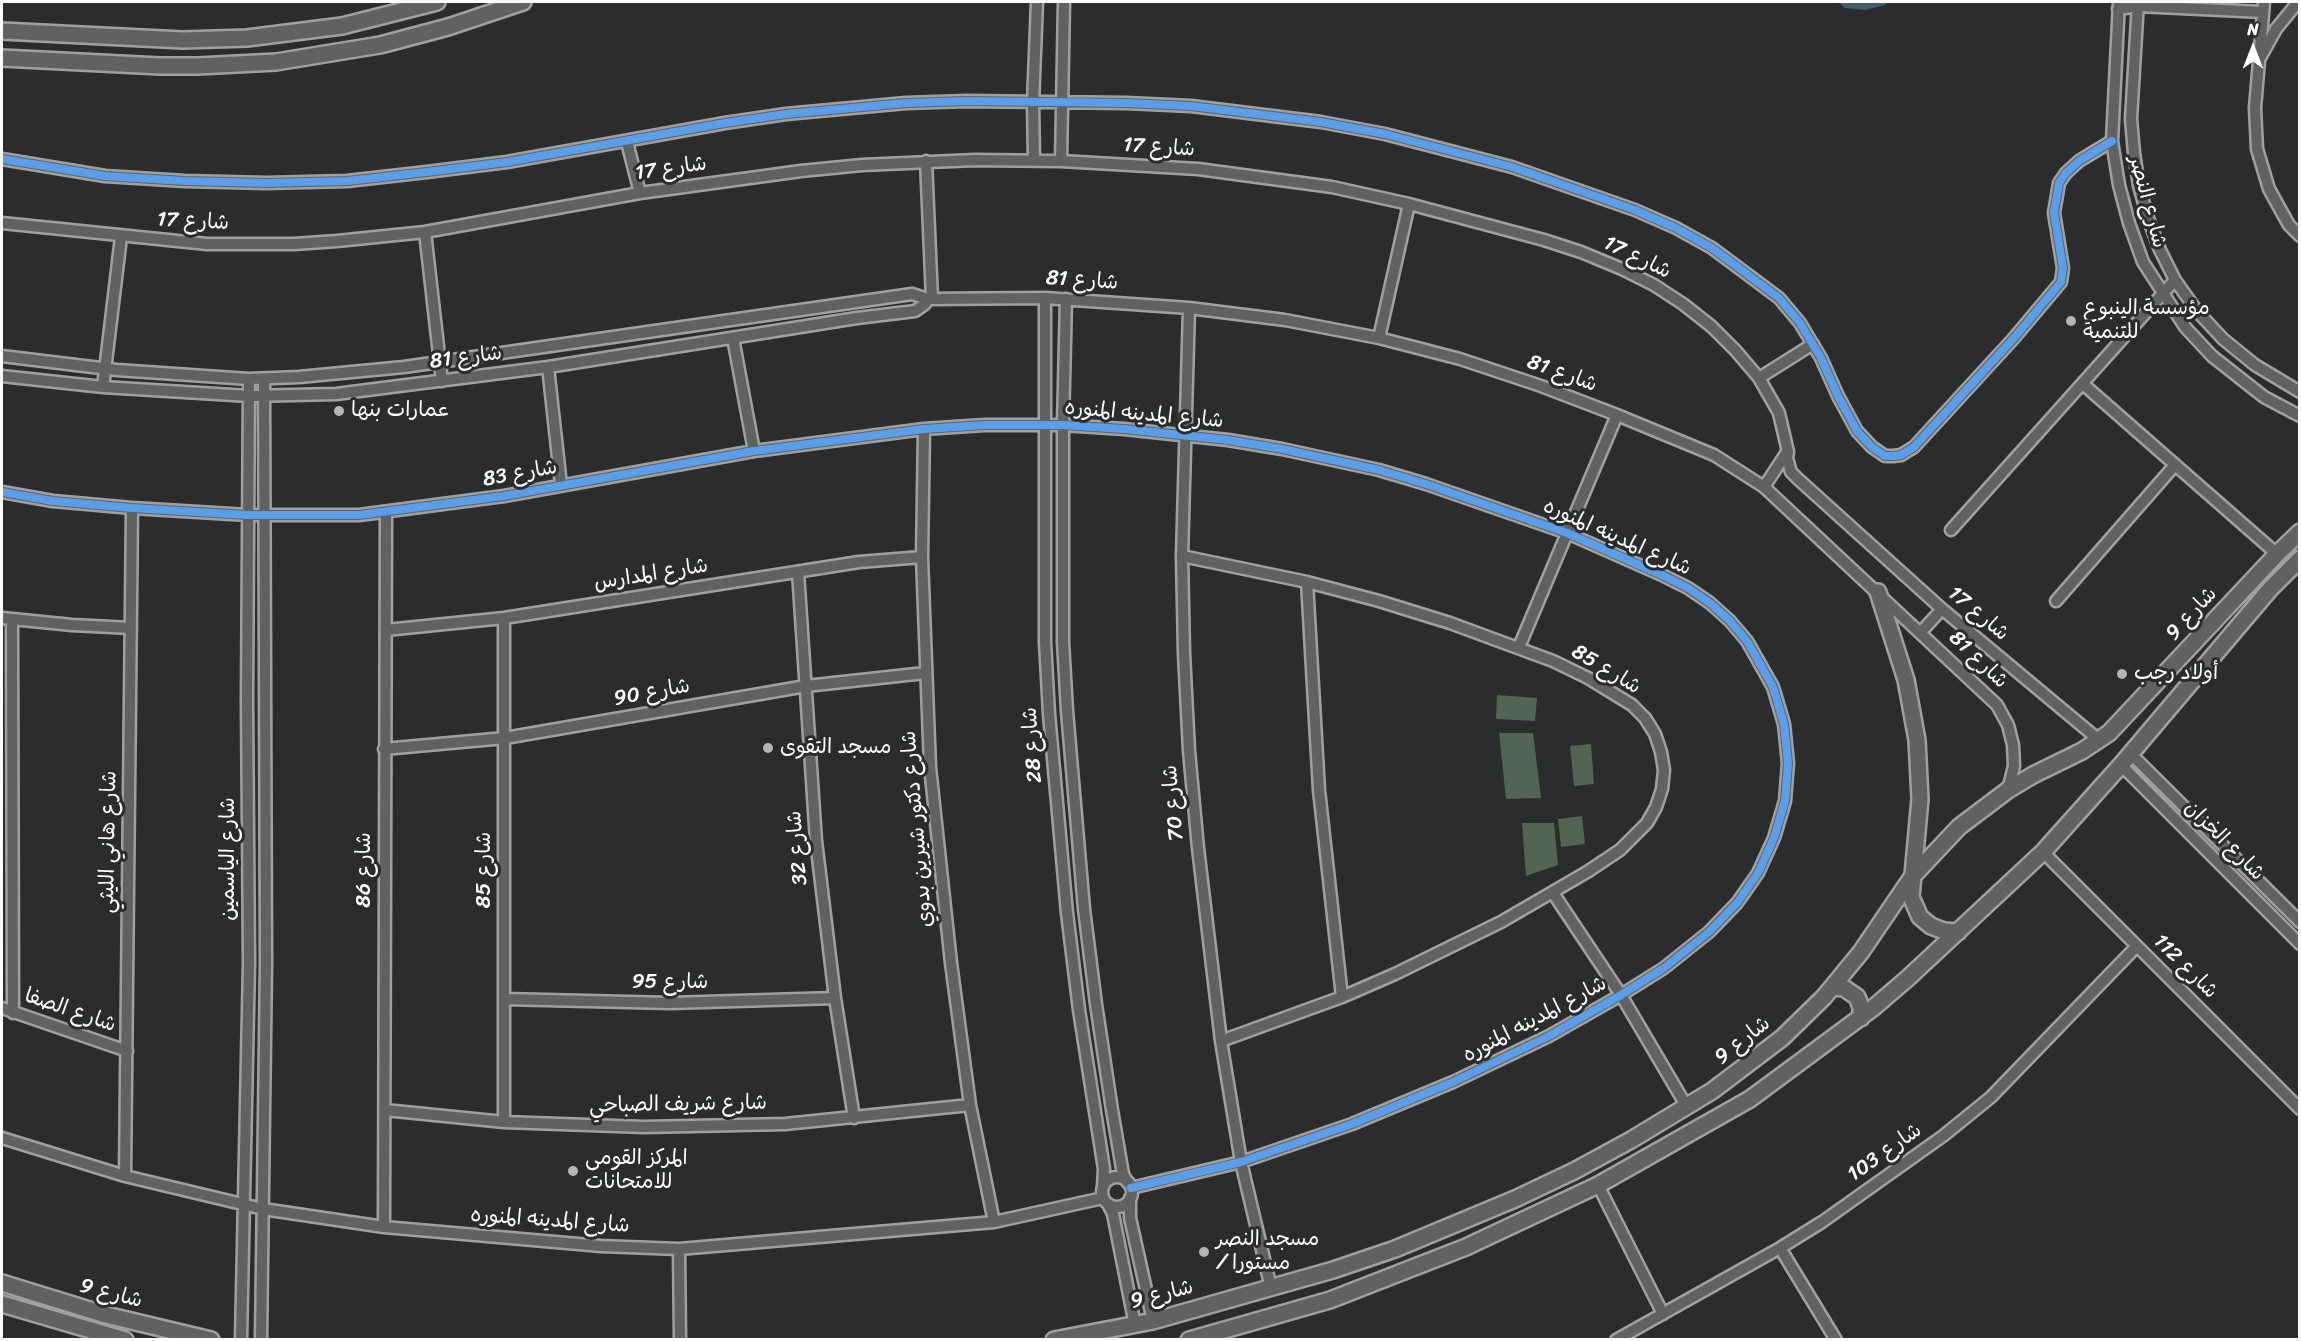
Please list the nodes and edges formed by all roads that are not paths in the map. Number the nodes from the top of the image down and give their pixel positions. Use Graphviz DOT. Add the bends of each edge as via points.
graph roads {
  1 [pos="437,2"];
  2 [pos="523,2"];
  3 [pos="1037,2"];
  4 [pos="1064,2"];
  5 [pos="2298,2"];
  6 [pos="2138,4"];
  7 [pos="2118,5"];
  8 [pos="2263,7"];
  9 [pos="2,31"];
  10 [pos="2,58"];
  11 [pos="2260,59"];
  12 [pos="1033,103"];
  13 [pos="1061,103"];
  14 [pos="2112,141"];
  15 [pos="627,142"];
  16 [pos="2,159"];
  17 [pos="1034,160"];
  18 [pos="926,161"];
  19 [pos="1061,161"];
  20 [pos="640,193"];
  21 [pos="1408,204"];
  22 [pos="2,223"];
  23 [pos="425,232"];
  24 [pos="2300,236"];
  25 [pos="121,237"];
  26 [pos="2175,280"];
  27 [pos="2162,295"];
  28 [pos="1045,298"];
  29 [pos="930,299"];
  30 [pos="1066,299"];
  31 [pos="1189,308"];
  32 [pos="648,333"];
  33 [pos="733,338"];
  34 [pos="1379,338"];
  35 [pos="1813,344"];
  36 [pos="652,351"];
  37 [pos="2,356"];
  38 [pos="439,362"];
  39 [pos="2255,365"];
  40 [pos="548,368"];
  41 [pos="105,369"];
  42 [pos="2,376"];
  43 [pos="1759,378"];
  44 [pos="249,379"];
  45 [pos="264,379"];
  46 [pos="442,381"];
  47 [pos="2242,382"];
  48 [pos="2083,384"];
  49 [pos="103,387"];
  50 [pos="2300,392"];
  51 [pos="249,396"];
  52 [pos="264,397"];
  53 [pos="1617,415"];
  54 [pos="2300,416"];
  55 [pos="1044,425"];
  56 [pos="1063,425"];
  57 [pos="924,429"];
  58 [pos="1184,435"];
  59 [pos="754,451"];
  60 [pos="1788,452"];
  61 [pos="2175,465"];
  62 [pos="561,485"];
  63 [pos="1764,487"];
  64 [pos="2,492"];
  65 [pos="132,508"];
  66 [pos="386,512"];
  67 [pos="248,514"];
  68 [pos="266,515"];
  69 [pos="1951,530"];
  70 [pos="2300,532"];
  71 [pos="1567,533"];
  72 [pos="2277,554"];
  73 [pos="1182,556"];
  74 [pos="922,557"];
  75 [pos="2300,559"];
  76 [pos="798,572"];
  77 [pos="1307,582"];
  78 [pos="1878,592"];
  79 [pos="2056,601"];
  80 [pos="1942,609"];
  81 [pos="504,618"];
  82 [pos="7,619"];
  83 [pos="131,628"];
  84 [pos="386,630"];
  85 [pos="1921,632"];
  86 [pos="1046,642"];
  87 [pos="1063,642"];
  88 [pos="1519,647"];
  89 [pos="925,673"];
  90 [pos="806,686"];
  91 [pos="247,701"];
  92 [pos="266,701"];
  93 [pos="7,723"];
  94 [pos="505,738"];
  95 [pos="2098,740"];
  96 [pos="384,748"];
  97 [pos="2126,760"];
  98 [pos="2008,790"];
  99 [pos="2043,852"];
  100 [pos="1912,876"];
  101 [pos="1553,893"];
  102 [pos="248,921"];
  103 [pos="266,922"];
  104 [pos="2300,922"];
  105 [pos="1958,932"];
  106 [pos="2300,944"];
  107 [pos="2137,946"];
  108 [pos="249,963"];
  109 [pos="266,964"];
  110 [pos="1833,987"];
  111 [pos="1621,995"];
  112 [pos="1342,997"];
  113 [pos="504,999"];
  114 [pos="835,999"];
  115 [pos="2,1008"];
  116 [pos="13,1013"];
  117 [pos="1861,1018"];
  118 [pos="1221,1041"];
  119 [pos="127,1051"];
  120 [pos="970,1105"];
  121 [pos="1687,1107"];
  122 [pos="2300,1109"];
  123 [pos="385,1110"];
  124 [pos="854,1118"];
  125 [pos="504,1122"];
  126 [pos="2,1138"];
  127 [pos="1241,1162"];
  128 [pos="125,1176"];
  129 [pos="1598,1185"];
  130 [pos="1103,1186"];
  131 [pos="1129,1189"];
  132 [pos="1105,1201"];
  133 [pos="244,1205"];
  134 [pos="263,1209"];
  135 [pos="994,1222"];
  136 [pos="384,1227"];
  137 [pos="1780,1248"];
  138 [pos="679,1249"];
  139 [pos="2,1283"];
  140 [pos="1271,1288"];
  141 [pos="2,1304"];
  142 [pos="1663,1314"];
  143 [pos="1153,1321"];
  144 [pos="1135,1324"];
  145 [pos="125,1340"];
  146 [pos="211,1340"];
  147 [pos="242,1340"];
  148 [pos="261,1340"];
  149 [pos="680,1340"];
  150 [pos="1054,1340"];
  151 [pos="1189,1340"];
  152 [pos="1616,1340"];
  153 [pos="1836,1340"];
  1 -- 9 [label="main road" via="342,26 247,38 183,40"];
  2 -- 10 [label="main road" via="403,39 276,62 160,66"];
  3 -- 12 [label="street"];
  4 -- 13 [label="street"];
  5 -- 11 [label="street" via="2276,29"];
  6 -- 7 [label="street"];
  6 -- 8 [label="street"];
  6 -- 26 [label="street, شارع النصر" via="2131,119 2133,153 2148,218"];
  7 -- 14 [label="street, شارع النصر"];
  8 -- 11 [label="street"];
  11 -- 24 [label="street" via="2255,108 2257,149 2269,189 2289,225"];
  12 -- 13 [label="street"];
  12 -- 15 [label="street" via="967,101 846,107 726,123"];
  12 -- 17 [label="street"];
  13 -- 19 [label="street"];
  13 -- 35 [label="street" via="1191,106 1289,117 1385,134 1512,166 1635,210 1712,249 1779,298"];
  14 -- 27 [label="street, شارع النصر" via="2129,223 2143,262"];
  14 -- 35 [label="street" via="2079,161 2059,183 2055,213 2063,268 2061,282 1914,447 1893,456 1885,456 1872,447 1857,431"];
  15 -- 16 [label="street" via="507,162 347,181 185,181 105,176"];
  15 -- 20 [label="street"];
  17 -- 18 [label="street, شارع 17"];
  17 -- 19 [label="street, شارع 17"];
  18 -- 20 [label="street, شارع 17" via="801,171"];
  18 -- 29 [label="street"];
  19 -- 21 [label="street, شارع 17" via="1269,177"];
  20 -- 23 [label="street, شارع 17"];
  21 -- 34 [label="street"];
  21 -- 43 [label="street, شارع 17" via="1544,240 1622,269 1654,285 1702,319"];
  22 -- 25 [label="street, شارع 17"];
  23 -- 25 [label="street, شارع 17" via="294,244 207,244"];
  23 -- 38 [label="street"];
  25 -- 41 [label="street"];
  26 -- 27 [label="street"];
  26 -- 39 [label="street, شارع النصر" via="2223,339"];
  27 -- 47 [label="street, شارع النصر" via="2185,327"];
  27 -- 48 [label="street"];
  28 -- 29 [label="street, شارع 81"];
  28 -- 30 [label="street, شارع 81"];
  28 -- 55 [label="street, شارع 28"];
  29 -- 32 [label="street, شارع 81" via="912,294"];
  29 -- 33 [label="street, شارع 81" via="915,311"];
  30 -- 31 [label="street, شارع 81"];
  30 -- 56 [label="street, شارع 28"];
  31 -- 34 [label="street, شارع 81" via="1285,320"];
  31 -- 58 [label="street, شارع 70"];
  32 -- 36 [label="street"];
  32 -- 38 [label="street, شارع 81"];
  33 -- 36 [label="street, شارع 81"];
  33 -- 59 [label="street"];
  34 -- 53 [label="street, شارع 81" via="1460,359"];
  35 -- 43 [label="street"];
  36 -- 40 [label="street, شارع 81"];
  37 -- 41 [label="street, شارع 81"];
  38 -- 45 [label="street, شارع 81" via="369,372"];
  38 -- 46 [label="street"];
  39 -- 47 [label="street"];
  39 -- 50 [label="street, شارع النصر"];
  40 -- 46 [label="street, شارع 81"];
  40 -- 62 [label="street"];
  41 -- 44 [label="street, شارع 81"];
  41 -- 49 [label="street"];
  42 -- 49 [label="street, شارع 81"];
  43 -- 60 [label="street, شارع 17" via="1779,413"];
  44 -- 45 [label="street, شارع 81"];
  44 -- 51 [label="street, شارع الياسمين"];
  45 -- 52 [label="street, شارع الياسمين"];
  46 -- 52 [label="street, شارع 81"];
  47 -- 54 [label="street, شارع النصر"];
  48 -- 61 [label="street"];
  48 -- 69 [label="street"];
  49 -- 51 [label="street, شارع 81"];
  51 -- 52 [label="street, شارع 81"];
  51 -- 67 [label="street, شارع الياسمين"];
  52 -- 68 [label="street, شارع الياسمين"];
  53 -- 63 [label="street, شارع 81" via="1714,454"];
  53 -- 71 [label="street"];
  55 -- 56 [label="street, شارع المدينه المنوره"];
  55 -- 57 [label="street, شارع 83"];
  55 -- 86 [label="street, شارع 28"];
  56 -- 58 [label="street, شارع المدينه المنوره"];
  56 -- 87 [label="street, شارع 28"];
  57 -- 59 [label="street, شارع 83"];
  57 -- 74 [label="street, شارع دكتور شيرين بدوي"];
  58 -- 71 [label="street, شارع المدينه المنوره" via="1282,449 1379,470"];
  58 -- 73 [label="street, شارع 70"];
  59 -- 62 [label="street, شارع 83"];
  60 -- 63 [label="street"];
  60 -- 80 [label="street, شارع 17" via="1791,471 1804,486"];
  61 -- 72 [label="street"];
  61 -- 79 [label="street"];
  62 -- 66 [label="street, شارع 83"];
  63 -- 78 [label="street, شارع 81"];
  64 -- 65 [label="street, شارع 83"];
  65 -- 67 [label="street, شارع 83"];
  65 -- 83 [label="street, شارع هاني الليثي"];
  66 -- 68 [label="street, شارع 83"];
  66 -- 84 [label="street, شارع 86"];
  67 -- 68 [label="street, شارع 83"];
  67 -- 91 [label="street, شارع الياسمين"];
  68 -- 92 [label="street, شارع الياسمين"];
  70 -- 72 [label="main road, شارع 9"];
  71 -- 88 [label="street"];
  71 -- 111 [label="street, شارع المدينه المنوره" via="1664,576 1710,603 1730,621 1761,663 1784,724 1788,763 1785,801 1758,873 1737,903 1709,932 1664,968"];
  72 -- 95 [label="main road, شارع 9" via="2131,712"];
  73 -- 77 [label="street, شارع 85"];
  73 -- 118 [label="street, شارع 70" via="1189,751"];
  74 -- 76 [label="street, شارع المدارس"];
  74 -- 89 [label="street, شارع دكتور شيرين بدوي"];
  75 -- 97 [label="main road, شارع 9" via="2270,589"];
  76 -- 81 [label="street, شارع المدارس"];
  76 -- 90 [label="street, شارع 32"];
  77 -- 88 [label="street, شارع 85"];
  77 -- 112 [label="street" via="1319,790"];
  78 -- 85 [label="street, شارع 81"];
  78 -- 100 [label="main road" via="1906,680 1917,740 1920,799"];
  80 -- 85 [label="street"];
  80 -- 95 [label="street, شارع 17"];
  81 -- 84 [label="street, شارع المدارس"];
  81 -- 94 [label="street, شارع 85"];
  82 -- 83 [label="street"];
  82 -- 93 [label="street"];
  83 -- 119 [label="street, شارع هاني الليثي"];
  84 -- 96 [label="street, شارع 86"];
  85 -- 98 [label="street, شارع 81" via="2004,715 2013,745"];
  86 -- 87 [label="street"];
  86 -- 130 [label="street, شارع 28" via="1067,913 1104,1169"];
  87 -- 131 [label="street, شارع 28" via="1084,909 1112,1110"];
  88 -- 101 [label="street, شارع 85" via="1588,678 1632,705 1655,734 1664,771 1662,789 1647,823 1620,850"];
  89 -- 90 [label="street, شارع 90"];
  89 -- 120 [label="street, شارع دكتور شيرين بدوي" via="930,767"];
  90 -- 94 [label="street, شارع 90"];
  90 -- 114 [label="street, شارع 32" via="816,841"];
  91 -- 92 [label="street"];
  91 -- 102 [label="street, شارع الياسمين"];
  92 -- 103 [label="street, شارع الياسمين"];
  93 -- 116 [label="street"];
  94 -- 96 [label="street, شارع 90"];
  94 -- 113 [label="street, شارع 85"];
  95 -- 98 [label="main road, شارع 9"];
  96 -- 123 [label="street, شارع 86"];
  97 -- 99 [label="main road, شارع 9"];
  97 -- 104 [label="street, شارع الخزان"];
  97 -- 106 [label="street, شارع الخزان"];
  98 -- 100 [label="main road, شارع 9" via="1959,827"];
  99 -- 105 [label="main road, شارع 9"];
  99 -- 107 [label="street, شارع 112"];
  100 -- 105 [label="main road" via="1911,897 1920,916 1937,929"];
  100 -- 110 [label="main road, شارع 9"];
  101 -- 111 [label="street"];
  101 -- 112 [label="street, شارع 85" via="1448,949"];
  102 -- 103 [label="street"];
  102 -- 108 [label="street, شارع الياسمين"];
  103 -- 109 [label="street, شارع الياسمين"];
  105 -- 117 [label="main road, شارع 9"];
  107 -- 122 [label="street, شارع 112"];
  107 -- 137 [label="street, شارع 103" via="1991,1097 1943,1136"];
  108 -- 109 [label="street"];
  108 -- 133 [label="street, شارع الياسمين"];
  109 -- 134 [label="street, شارع الياسمين"];
  110 -- 117 [label="main road" via="1844,988 1857,997"];
  110 -- 121 [label="main road, شارع 9" via="1760,1057"];
  111 -- 121 [label="street"];
  111 -- 127 [label="street, شارع المدينه المنوره" via="1549,1036 1453,1082 1352,1124"];
  112 -- 118 [label="street, شارع 85"];
  113 -- 114 [label="street, شارع 95" via="670,1003"];
  113 -- 125 [label="street, شارع 85"];
  114 -- 124 [label="street, شارع 32"];
  115 -- 116 [label="street, شارع الصفا"];
  116 -- 119 [label="street, شارع الصفا"];
  117 -- 129 [label="main road, شارع 9" via="1750,1099"];
  118 -- 127 [label="street, شارع 70"];
  119 -- 128 [label="street, شارع هاني الليثي"];
  120 -- 124 [label="street, شارع شريف الصباحي"];
  120 -- 135 [label="street, شارع دكتور شيرين بدوي"];
  121 -- 140 [label="main road, شارع 9" via="1574,1171 1515,1199 1395,1249"];
  123 -- 125 [label="street, شارع شريف الصباحي"];
  123 -- 136 [label="street, شارع 86"];
  124 -- 125 [label="street, شارع شريف الصباحي" via="656,1127"];
  126 -- 128 [label="street, شارع المدينه المنوره"];
  127 -- 131 [label="street, شارع المدينه المنوره"];
  127 -- 140 [label="street, شارع 70"];
  128 -- 133 [label="street, شارع المدينه المنوره"];
  129 -- 142 [label="street"];
  129 -- 151 [label="main road, شارع 9" via="1475,1243 1376,1283"];
  130 -- 131 [label="street" via="1112,1178 1120,1178"];
  130 -- 132 [label="street"];
  131 -- 132 [label="street" via="1120,1206"];
  131 -- 143 [label="street, شارع 28" via="1130,1218"];
  132 -- 135 [label="street, شارع المدينه المنوره"];
  132 -- 144 [label="street" via="1114,1219"];
  133 -- 134 [label="street, شارع المدينه المنوره"];
  133 -- 147 [label="street, شارع الياسمين"];
  134 -- 136 [label="street, شارع المدينه المنوره"];
  134 -- 148 [label="street, شارع الياسمين"];
  135 -- 138 [label="street, شارع المدينه المنوره"];
  136 -- 138 [label="street, شارع المدينه المنوره" via="529,1241"];
  137 -- 142 [label="street, شارع 103"];
  137 -- 153 [label="street"];
  138 -- 149 [label="street"];
  139 -- 146 [label="main road, شارع 9" via="106,1315"];
  140 -- 143 [label="main road, شارع 9"];
  141 -- 145 [label="main road, شارع 9"];
  142 -- 152 [label="street, شارع 103"];
  143 -- 144 [label="main road, شارع 9"];
  144 -- 150 [label="main road, شارع 9"];
}
